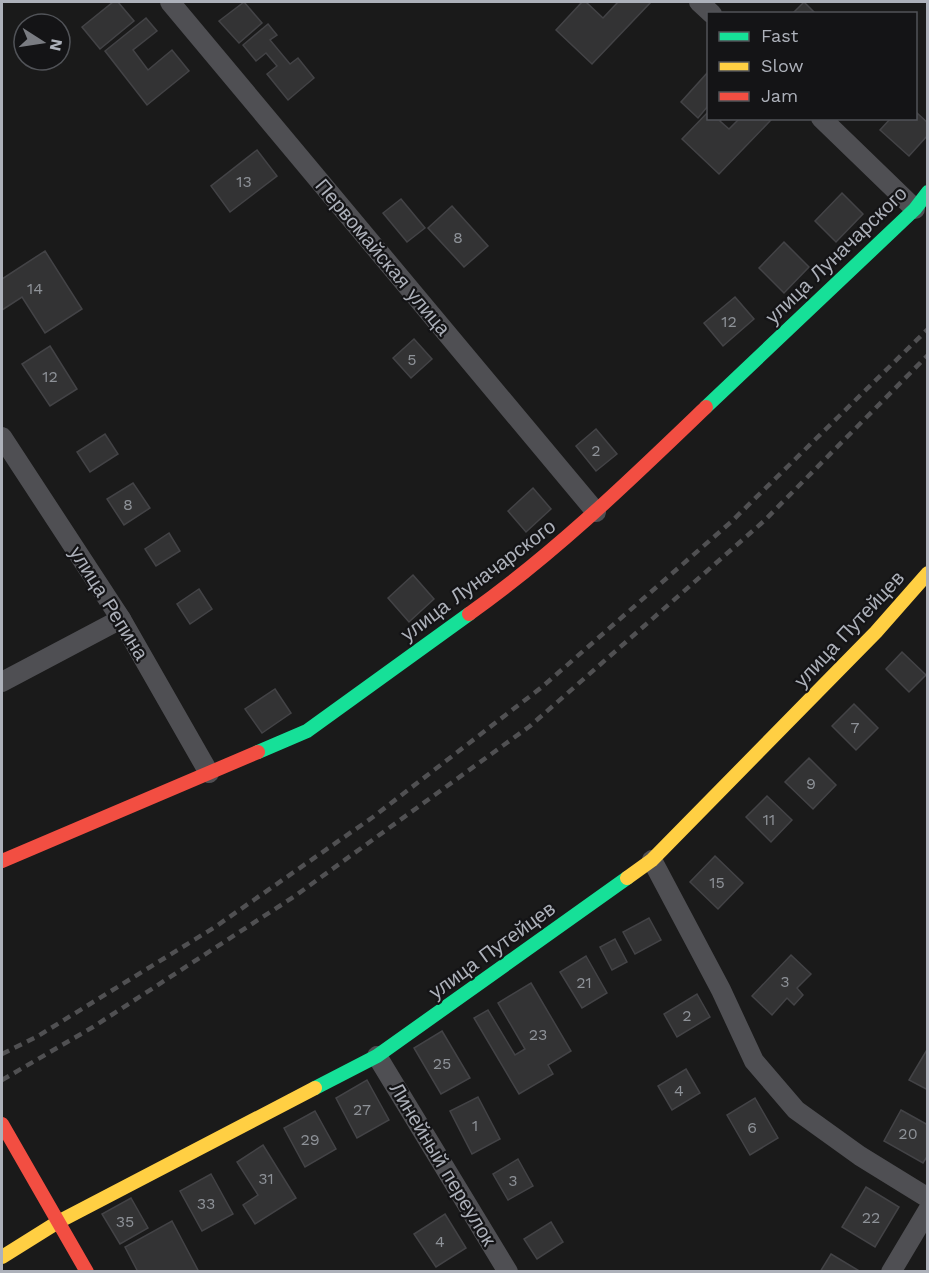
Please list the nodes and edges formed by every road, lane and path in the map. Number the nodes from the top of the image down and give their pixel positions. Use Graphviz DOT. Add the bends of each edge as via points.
graph roads {
  1 [pos="170,2"];
  2 [pos="823,120"];
  3 [pos="927,192"];
  4 [pos="915,208"];
  5 [pos="2,437"];
  6 [pos="596,512"];
  7 [pos="927,573"];
  8 [pos="121,619"];
  9 [pos="2,682"];
  10 [pos="209,773"];
  11 [pos="652,860"];
  12 [pos="2,861"];
  13 [pos="377,1056"];
  14 [pos="2,1124"];
  15 [pos="927,1198"];
  16 [pos="927,1210"];
  17 [pos="58,1221"];
  18 [pos="2,1257"];
  19 [pos="87,1272"];
  20 [pos="508,1272"];
  21 [pos="891,1272"];
  1 -- 6 [label="street, Первомайская улица"];
  2 -- 4 [label="street"];
  3 -- 4 [label="street, улица Луначарского"];
  4 -- 6 [label="street, улица Луначарского"];
  5 -- 8 [label="street, улица Репина"];
  6 -- 10 [label="street, улица Луначарского" via="517,580 306,730"];
  7 -- 11 [label="street, улица Путейцев" via="876,633"];
  8 -- 9 [label="street"];
  8 -- 10 [label="street, улица Репина"];
  10 -- 12 [label="street, улица Луначарского"];
  11 -- 13 [label="street, улица Путейцев"];
  11 -- 15 [label="street" via="754,1061 796,1110"];
  13 -- 17 [label="street, улица Путейцев"];
  13 -- 20 [label="street, Линейный переулок"];
  14 -- 17 [label="street"];
  16 -- 21 [label="street"];
  17 -- 18 [label="street, улица Путейцев"];
  17 -- 19 [label="street"];
}
